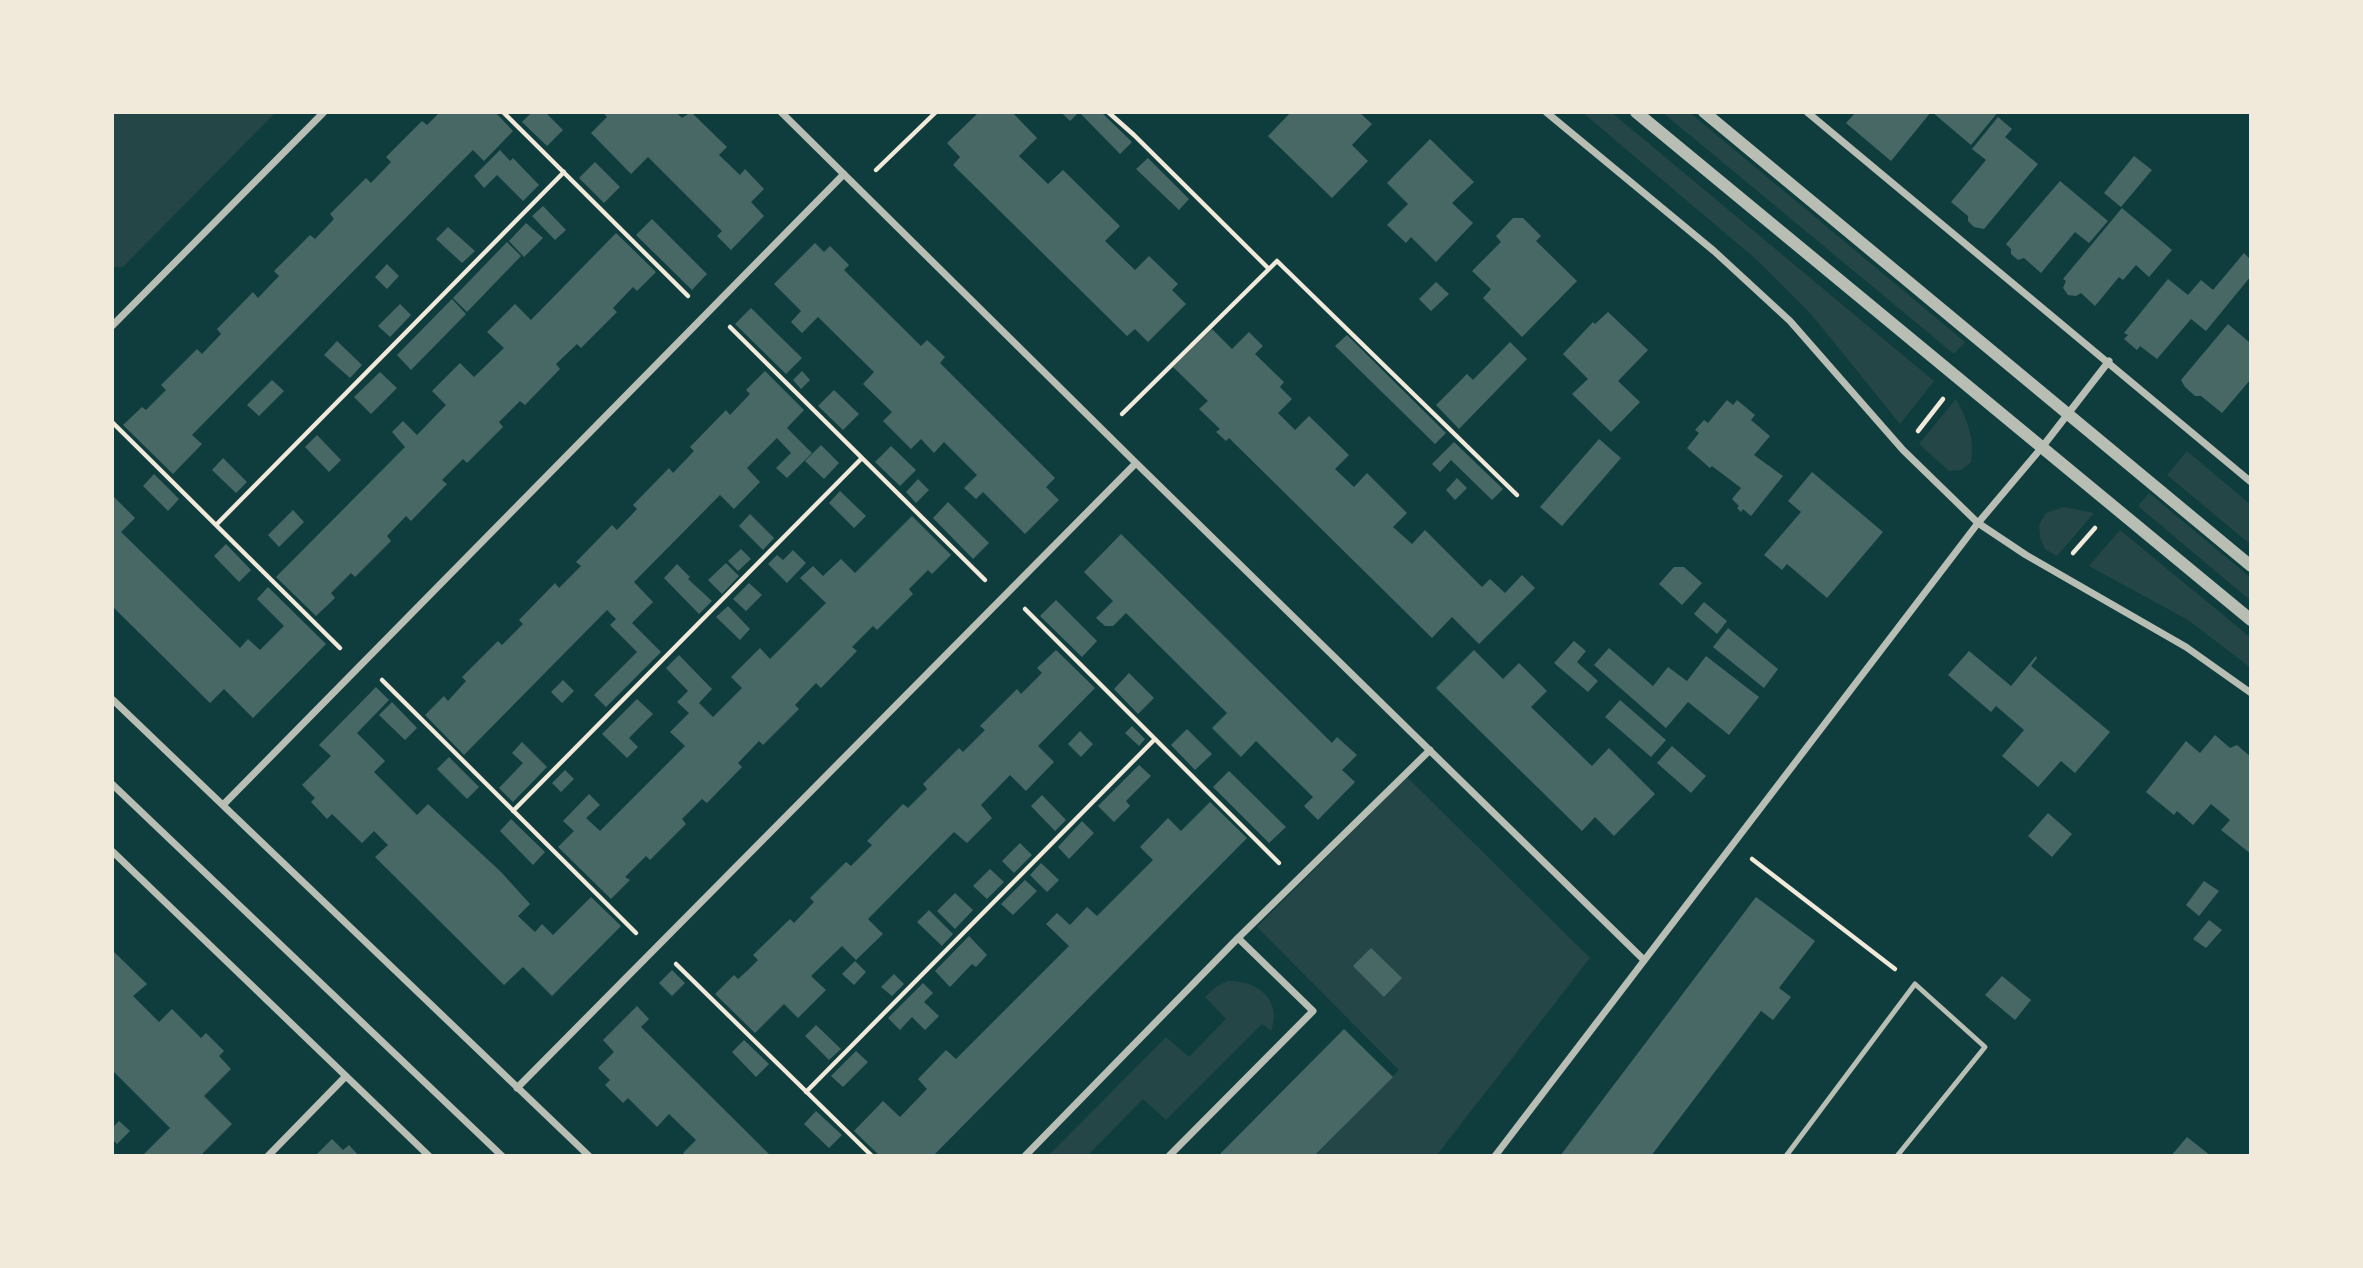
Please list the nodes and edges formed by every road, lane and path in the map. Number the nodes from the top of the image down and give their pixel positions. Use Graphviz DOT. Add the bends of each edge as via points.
graph roads {
  1 [pos="324,112"];
  2 [pos="503,112"];
  3 [pos="781,112"];
  4 [pos="936,112"];
  5 [pos="1108,112"];
  6 [pos="1546,112"];
  7 [pos="1636,112"];
  8 [pos="1704,112"];
  9 [pos="1807,112"];
  10 [pos="564,172"];
  11 [pos="844,174"];
  12 [pos="858,188"];
  13 [pos="1269,269"];
  14 [pos="709,312"];
  15 [pos="112,326"];
  16 [pos="2109,361"];
  17 [pos="2069,413"];
  18 [pos="112,422"];
  19 [pos="1104,432"];
  20 [pos="2043,446"];
  21 [pos="862,458"];
  22 [pos="1136,464"];
  23 [pos="2251,482"];
  24 [pos="1517,495"];
  25 [pos="1978,523"];
  26 [pos="216,525"];
  27 [pos="2251,566"];
  28 [pos="1005,595"];
  29 [pos="2251,620"];
  30 [pos="361,664"];
  31 [pos="2251,693"];
  32 [pos="112,699"];
  33 [pos="1155,739"];
  34 [pos="1430,750"];
  35 [pos="112,784"];
  36 [pos="223,805"];
  37 [pos="513,811"];
  38 [pos="1733,845"];
  39 [pos="112,851"];
  40 [pos="1296,880"];
  41 [pos="1238,937"];
  42 [pos="655,948"];
  43 [pos="1644,960"];
  44 [pos="1915,984"];
  45 [pos="346,1076"];
  46 [pos="517,1088"];
  47 [pos="806,1092"];
  48 [pos="268,1156"];
  49 [pos="429,1156"];
  50 [pos="502,1156"];
  51 [pos="589,1156"];
  52 [pos="872,1156"];
  53 [pos="1025,1156"];
  54 [pos="1168,1156"];
  55 [pos="1495,1156"];
  56 [pos="1786,1156"];
  57 [pos="1897,1156"];
  1 -- 15 [label="street"];
  2 -- 10 [label="path"];
  3 -- 11 [label="street"];
  4 -- 12 [label="path"];
  5 -- 13 [label="path"];
  6 -- 25 [label="street" via="1714,251 1790,321 1903,450"];
  7 -- 20 [label="street"];
  8 -- 17 [label="street"];
  9 -- 16 [label="street"];
  10 -- 14 [label="path"];
  10 -- 26 [label="path"];
  11 -- 12 [label="street"];
  11 -- 14 [label="street"];
  12 -- 19 [label="street"];
  13 -- 19 [label="path"];
  13 -- 24 [label="path" via="1277,261"];
  14 -- 21 [label="path"];
  14 -- 30 [label="street"];
  16 -- 17 [label="street"];
  16 -- 23 [label="street"];
  17 -- 20 [label="street"];
  17 -- 27 [label="street"];
  18 -- 26 [label="path"];
  19 -- 22 [label="street"];
  20 -- 25 [label="street"];
  20 -- 29 [label="street"];
  21 -- 28 [label="path"];
  21 -- 37 [label="path"];
  22 -- 28 [label="street"];
  22 -- 34 [label="street"];
  25 -- 31 [label="street" via="2186,646"];
  25 -- 38 [label="street"];
  26 -- 30 [label="path"];
  28 -- 33 [label="path"];
  28 -- 42 [label="street"];
  30 -- 36 [label="street"];
  30 -- 37 [label="path"];
  32 -- 36 [label="street"];
  33 -- 40 [label="path"];
  33 -- 47 [label="path"];
  34 -- 40 [label="street"];
  34 -- 43 [label="street"];
  35 -- 50 [label="street"];
  36 -- 46 [label="street"];
  37 -- 42 [label="path"];
  38 -- 43 [label="street"];
  38 -- 44 [label="path"];
  39 -- 45 [label="street"];
  40 -- 41 [label="street"];
  41 -- 53 [label="street"];
  41 -- 54 [label="street" via="1313,1011"];
  42 -- 46 [label="street"];
  42 -- 47 [label="path"];
  43 -- 55 [label="street"];
  44 -- 56 [label="lane"];
  44 -- 57 [label="lane" via="1985,1047"];
  45 -- 48 [label="street"];
  45 -- 49 [label="street"];
  46 -- 51 [label="street"];
  47 -- 52 [label="path"];
}
